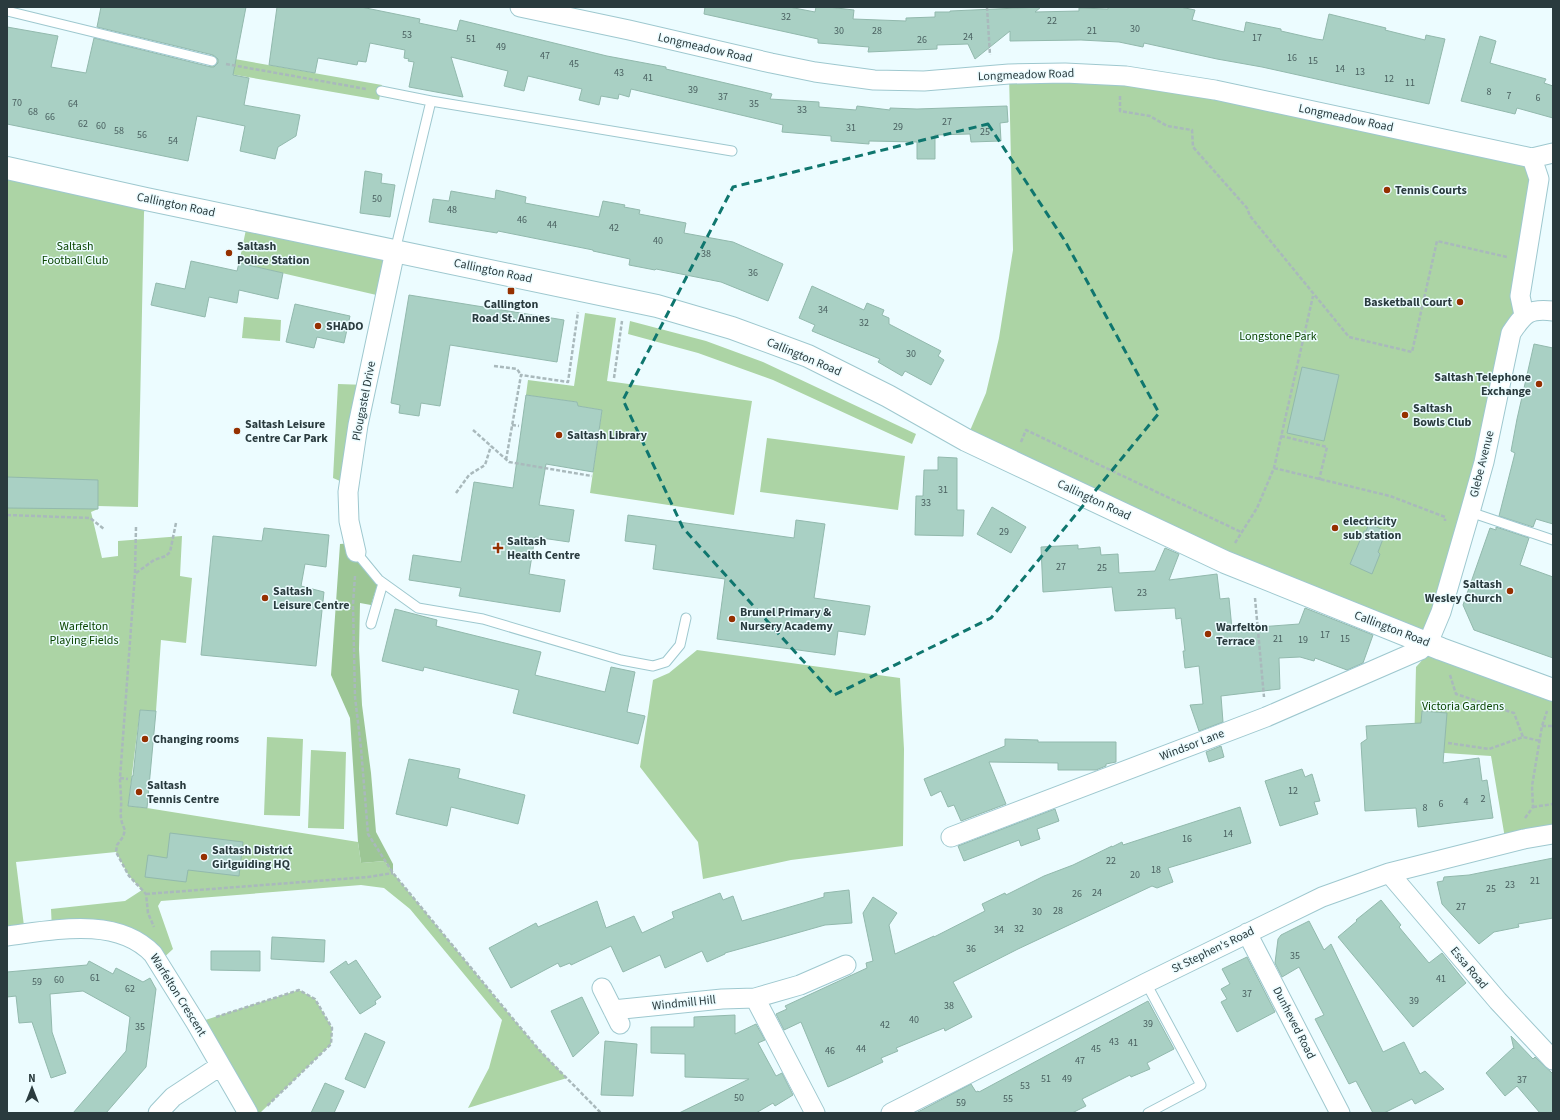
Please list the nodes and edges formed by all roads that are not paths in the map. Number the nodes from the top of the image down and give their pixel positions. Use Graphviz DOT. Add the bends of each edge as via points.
graph roads {
  1 [pos="520,7"];
  2 [pos="7,11"];
  3 [pos="212,61"];
  4 [pos="381,91"];
  5 [pos="432,100"];
  6 [pos="732,151"];
  7 [pos="1553,153"];
  8 [pos="1532,158"];
  9 [pos="7,168"];
  10 [pos="395,251"];
  11 [pos="1553,311"];
  12 [pos="1524,315"];
  13 [pos="1470,512"];
  14 [pos="1553,540"];
  15 [pos="356,552"];
  16 [pos="383,583"];
  17 [pos="686,618"];
  18 [pos="371,624"];
  19 [pos="1428,643"];
  20 [pos="1553,690"];
  21 [pos="1553,834"];
  22 [pos="951,837"];
  23 [pos="1389,873"];
  24 [pos="1247,933"];
  25 [pos="7,936"];
  26 [pos="846,965"];
  27 [pos="1146,983"];
  28 [pos="602,988"];
  29 [pos="755,998"];
  30 [pos="1553,1060"];
  31 [pos="220,1066"];
  32 [pos="256,1110"];
  33 [pos="158,1113"];
  34 [pos="815,1113"];
  35 [pos="891,1113"];
  36 [pos="1148,1113"];
  37 [pos="1340,1113"];
  1 -- 8 [label="street, Longmeadow Road" via="771,63 874,80 924,80 1065,72 1126,76 1216,90"];
  2 -- 3 [label="lane"];
  4 -- 5 [label="lane"];
  5 -- 6 [label="lane"];
  5 -- 10 [label="lane"];
  7 -- 8 [label="street, Longmeadow Road"];
  8 -- 12 [label="street" via="1539,179 1520,296"];
  9 -- 10 [label="street, Callington Road"];
  10 -- 15 [label="street, Plougastel Drive" via="358,425 348,492 349,521"];
  10 -- 19 [label="street, Callington Road" via="657,306 732,328 808,356 888,396 966,440 1224,562"];
  11 -- 12 [label="street" via="1541,310"];
  12 -- 13 [label="street, Glebe Avenue" via="1511,333 1484,462"];
  13 -- 14 [label="lane"];
  13 -- 19 [label="street, Glebe Avenue" via="1441,612"];
  15 -- 16 [label="lane"];
  16 -- 17 [label="lane" via="418,608 483,619 621,660 654,666 666,662 680,645"];
  16 -- 18 [label="lane"];
  19 -- 20 [label="street, Callington Road"];
  19 -- 22 [label="street, Windsor Lane" via="1420,650 1266,717"];
  21 -- 23 [label="street, St Stephen's Road"];
  23 -- 24 [label="street, St Stephen's Road" via="1322,897"];
  23 -- 30 [label="street, Essa Road" via="1498,1001"];
  24 -- 27 [label="street, St Stephen's Road"];
  24 -- 37 [label="street, Dunheved Road"];
  25 -- 31 [label="street, Warfelton Crescent" via="52,930 90,929 118,932 145,945 154,954"];
  26 -- 29 [label="street, Windmill Hill" via="800,985"];
  27 -- 35 [label="street, St Stephen's Road"];
  27 -- 36 [label="lane" via="1201,1085"];
  28 -- 29 [label="street, Windmill Hill" via="616,1017 722,999"];
  29 -- 34 [label="street"];
  31 -- 32 [label="street, Warfelton Crescent"];
  31 -- 33 [label="street" via="173,1098"];
}
